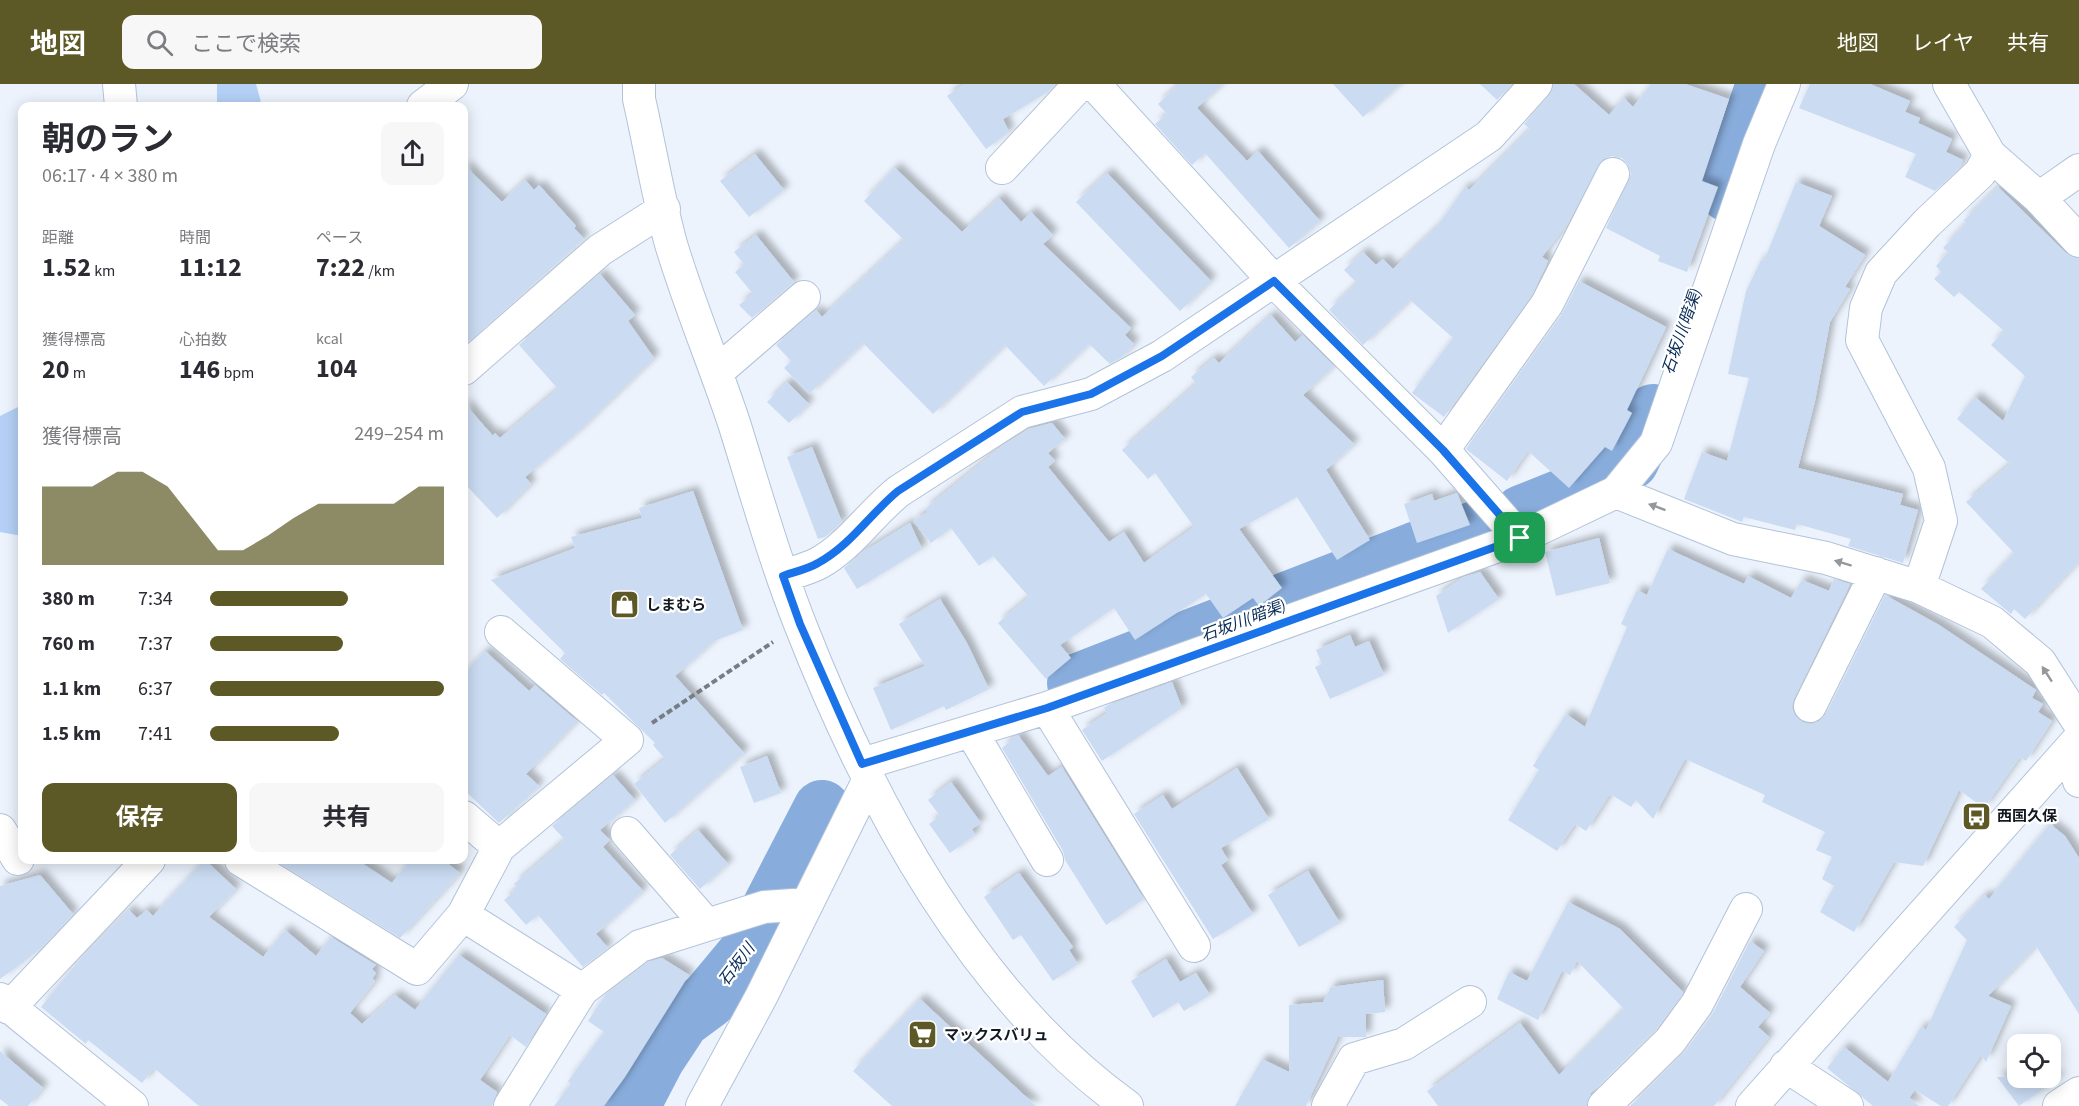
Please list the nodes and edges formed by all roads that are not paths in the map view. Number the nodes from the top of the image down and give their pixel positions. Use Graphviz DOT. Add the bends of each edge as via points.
graph roads {
  1 [pos="119,84"];
  2 [pos="452,84"];
  3 [pos="639,84"];
  4 [pos="1080,84"];
  5 [pos="1094,84"];
  6 [pos="1536,84"];
  7 [pos="1784,84"];
  8 [pos="1949,84"];
  9 [pos="121,102"];
  10 [pos="428,102"];
  11 [pos="1990,155"];
  12 [pos="1002,168"];
  13 [pos="2079,170"];
  14 [pos="1613,174"];
  15 [pos="2039,198"];
  16 [pos="664,209"];
  17 [pos="2079,241"];
  18 [pos="1274,281"];
  19 [pos="804,297"];
  20 [pos="468,366"];
  21 [pos="717,372"];
  22 [pos="1443,450"];
  23 [pos="1616,492"];
  24 [pos="1520,538"];
  25 [pos="1876,573"];
  26 [pos="783,576"];
  27 [pos="1919,587"];
  28 [pos="501,632"];
  29 [pos="1810,706"];
  30 [pos="1047,708"];
  31 [pos="971,731"];
  32 [pos="2076,738"];
  33 [pos="865,773"];
  34 [pos="2079,781"];
  35 [pos="468,820"];
  36 [pos="0,830"];
  37 [pos="627,833"];
  38 [pos="499,847"];
  39 [pos="1047,860"];
  40 [pos="13,862"];
  41 [pos="145,864"];
  42 [pos="247,864"];
  43 [pos="785,906"];
  44 [pos="1746,909"];
  45 [pos="463,915"];
  46 [pos="707,925"];
  47 [pos="1194,946"];
  48 [pos="582,990"];
  49 [pos="1470,1002"];
  50 [pos="4,1004"];
  51 [pos="1786,1066"];
  52 [pos="2079,1093"];
  53 [pos="132,1106"];
  54 [pos="510,1106"];
  55 [pos="702,1106"];
  56 [pos="1127,1106"];
  57 [pos="1328,1106"];
  58 [pos="1605,1106"];
  59 [pos="1752,1106"];
  60 [pos="1847,1106"];
  61 [pos="2059,1106"];
  1 -- 9 [label="street"];
  2 -- 10 [label="street"];
  3 -- 16 [label="street"];
  4 -- 12 [label="street"];
  5 -- 18 [label="street"];
  6 -- 18 [label="street" via="1489,136"];
  7 -- 23 [label="street" via="1759,144 1656,443"];
  8 -- 11 [label="street"];
  11 -- 15 [label="street"];
  11 -- 27 [label="street" via="1980,173 1881,273 1866,308 1862,340 1929,468 1941,521"];
  13 -- 15 [label="street"];
  14 -- 22 [label="street" via="1547,304"];
  15 -- 17 [label="street"];
  16 -- 20 [label="street" via="600,250"];
  16 -- 21 [label="street" via="671,243"];
  18 -- 22 [label="street"];
  18 -- 26 [label="street" via="1162,356 1091,394 1022,412 898,491 852,537 819,563"];
  19 -- 21 [label="street"];
  21 -- 26 [label="street"];
  22 -- 24 [label="street"];
  23 -- 24 [label="street"];
  25 -- 23 [label="street, one-way" via="1826,558 1733,539"];
  24 -- 30 [label="street"];
  25 -- 27 [label="street"];
  25 -- 29 [label="street"];
  26 -- 33 [label="street"];
  32 -- 27 [label="street, one-way" via="2040,662 1992,622"];
  28 -- 38 [label="street" via="627,740"];
  30 -- 31 [label="street"];
  30 -- 47 [label="street"];
  31 -- 33 [label="street"];
  31 -- 39 [label="street"];
  32 -- 34 [label="street"];
  32 -- 51 [label="street"];
  33 -- 43 [label="street"];
  33 -- 56 [label="street" via="957,930 1029,1019 1095,1083"];
  35 -- 38 [label="street"];
  36 -- 40 [label="street"];
  37 -- 46 [label="street"];
  38 -- 45 [label="street"];
  41 -- 50 [label="street"];
  42 -- 45 [label="street" via="417,969"];
  43 -- 46 [label="street"];
  43 -- 55 [label="street"];
  44 -- 58 [label="street" via="1697,1004 1670,1041"];
  45 -- 48 [label="street"];
  46 -- 48 [label="street" via="640,946"];
  48 -- 54 [label="street"];
  49 -- 57 [label="street" via="1404,1044 1354,1059"];
  50 -- 53 [label="street"];
  51 -- 59 [label="street"];
  51 -- 60 [label="street"];
  52 -- 61 [label="street"];
}
